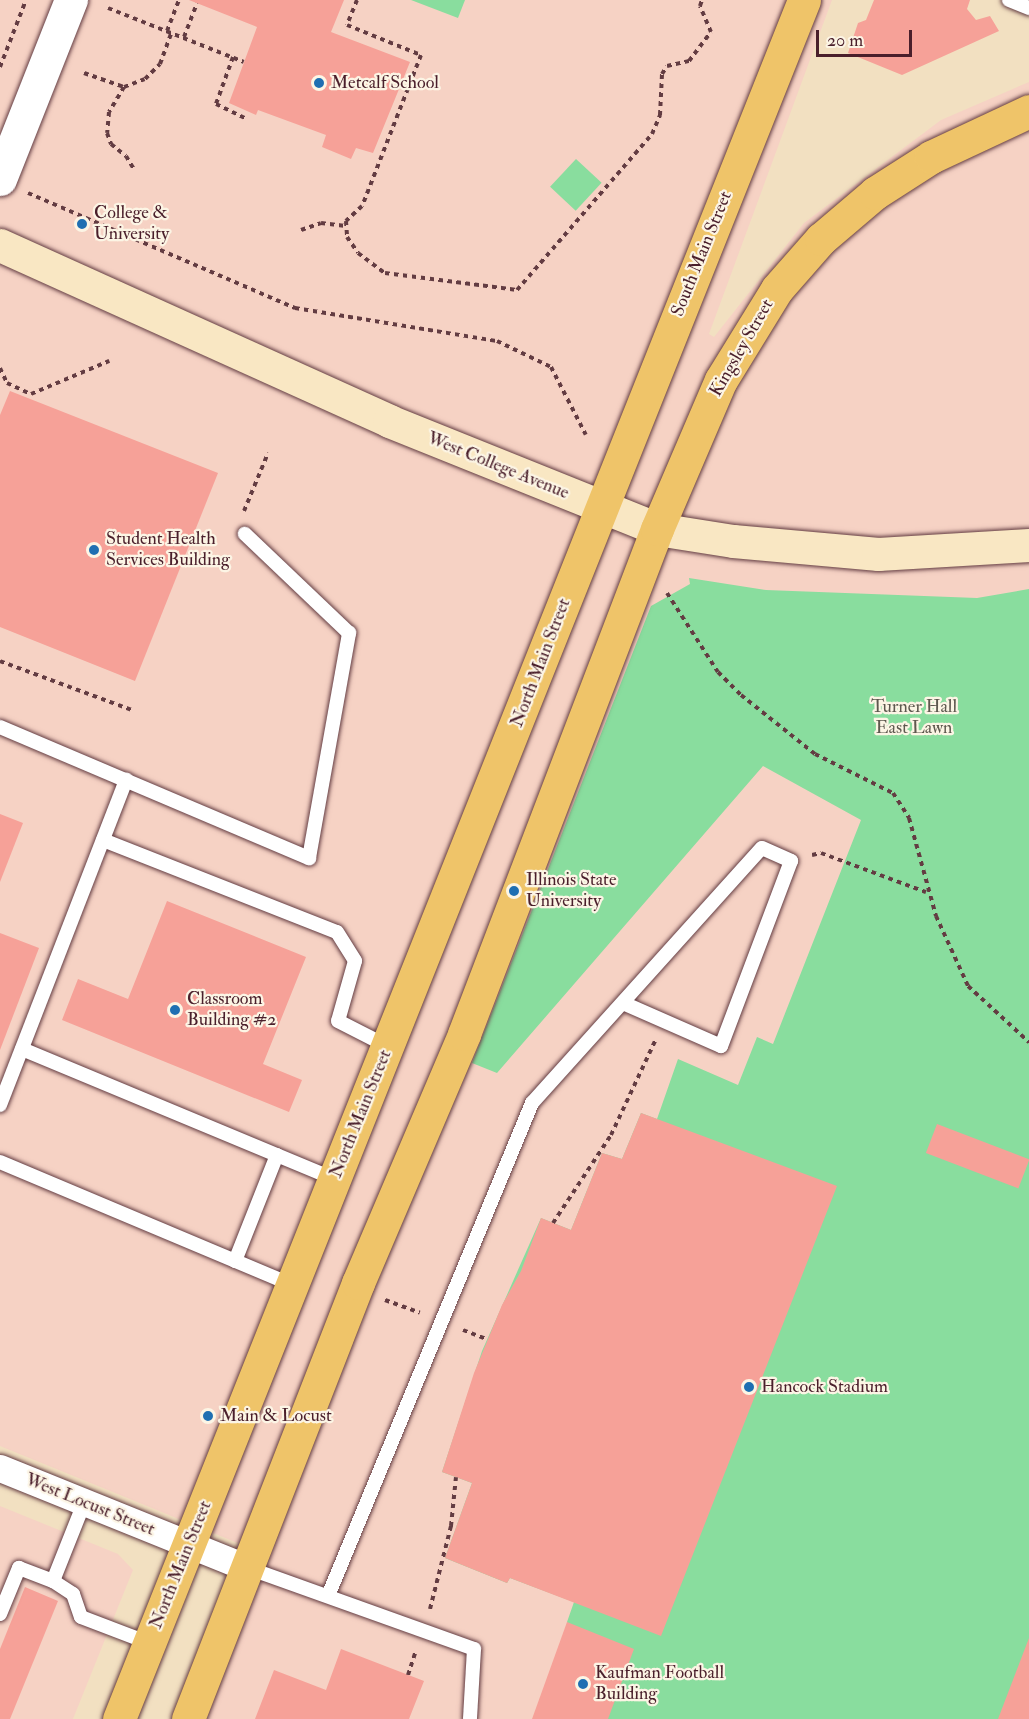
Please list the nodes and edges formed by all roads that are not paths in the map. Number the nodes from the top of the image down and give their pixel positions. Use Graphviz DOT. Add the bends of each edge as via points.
graph roads {
  1 [pos="71,0"];
  2 [pos="804,0"];
  3 [pos="1009,0"];
  4 [pos="1029,8"];
  5 [pos="1029,111"];
  6 [pos="0,179"];
  7 [pos="0,245"];
  8 [pos="601,508"];
  9 [pos="657,529"];
  10 [pos="245,534"];
  11 [pos="1029,544"];
  12 [pos="0,727"];
  13 [pos="126,780"];
  14 [pos="103,840"];
  15 [pos="622,1003"];
  16 [pos="388,1047"];
  17 [pos="22,1049"];
  18 [pos="0,1105"];
  19 [pos="277,1155"];
  20 [pos="0,1162"];
  21 [pos="334,1179"];
  22 [pos="235,1261"];
  23 [pos="292,1285"];
  24 [pos="0,1468"];
  25 [pos="84,1503"];
  26 [pos="188,1545"];
  27 [pos="248,1568"];
  28 [pos="53,1581"];
  29 [pos="328,1596"];
  30 [pos="0,1614"];
  31 [pos="149,1643"];
  32 [pos="119,1719"];
  33 [pos="188,1719"];
  34 [pos="470,1719"];
  1 -- 6 [label="street"];
  2 -- 8 [label="main road, South Main Street"];
  3 -- 4 [label="lane"];
  5 -- 9 [label="main road, Kingsley Street" via="931,156 875,193 821,239 777,289 721,380"];
  7 -- 8 [label="main road, West College Avenue" via="389,421"];
  8 -- 9 [label="main road, West College Avenue"];
  8 -- 16 [label="main road, North Main Street"];
  9 -- 11 [label="main road, West College Avenue" via="733,541 878,554"];
  9 -- 27 [label="main road" via="464,1034 358,1283"];
  10 -- 13 [label="lane" via="349,633 309,858"];
  12 -- 13 [label="lane"];
  13 -- 14 [label="lane"];
  14 -- 16 [label="lane" via="337,932 355,961 338,1021"];
  14 -- 17 [label="lane"];
  15 -- 15 [label="lane" via="762,848 791,861 721,1046"];
  15 -- 29 [label="lane" via="532,1103"];
  16 -- 21 [label="main road, North Main Street"];
  17 -- 18 [label="lane"];
  17 -- 19 [label="lane"];
  19 -- 21 [label="lane"];
  19 -- 22 [label="lane"];
  20 -- 22 [label="lane"];
  21 -- 23 [label="main road, North Main Street"];
  22 -- 23 [label="lane"];
  23 -- 26 [label="main road, North Main Street"];
  24 -- 25 [label="street, West Locust Street"];
  25 -- 26 [label="street, West Locust Street"];
  25 -- 28 [label="lane"];
  26 -- 27 [label="street, West Locust Street"];
  26 -- 31 [label="main road, North Main Street"];
  27 -- 29 [label="lane"];
  27 -- 33 [label="main road"];
  28 -- 30 [label="lane" via="19,1568"];
  28 -- 31 [label="lane" via="73,1594 81,1617"];
  29 -- 34 [label="lane" via="474,1649"];
  31 -- 32 [label="main road, North Main Street"];
}
